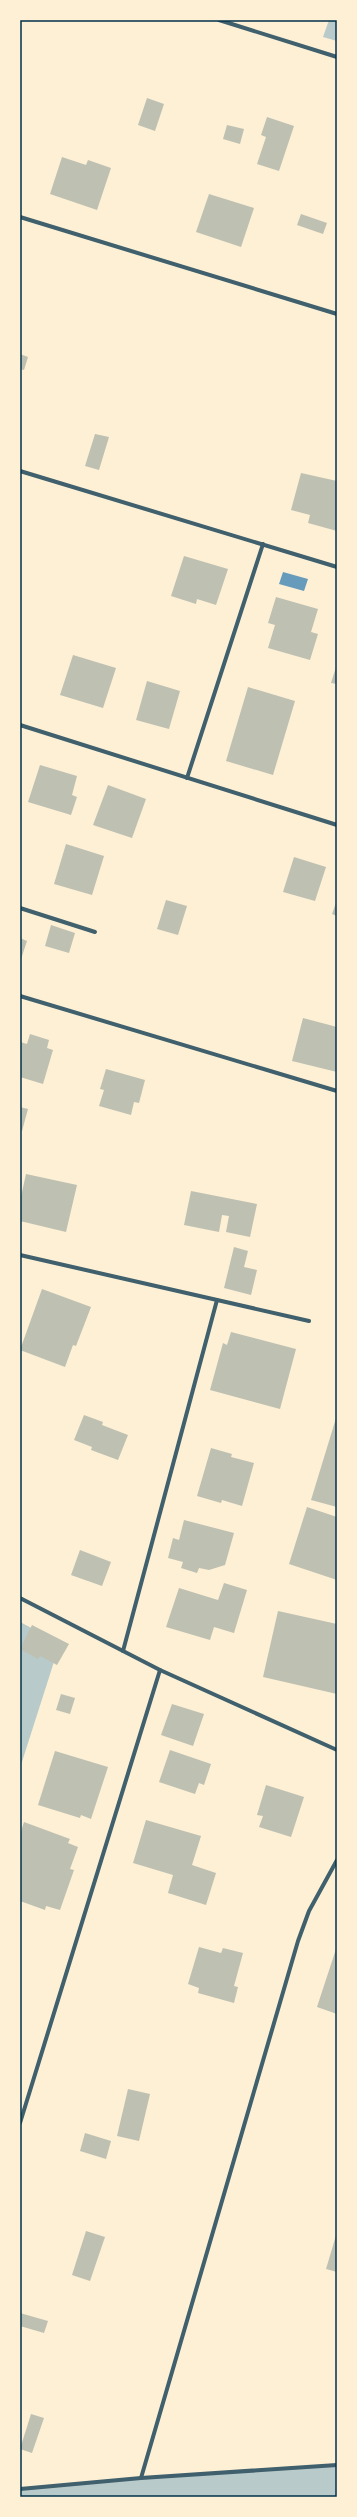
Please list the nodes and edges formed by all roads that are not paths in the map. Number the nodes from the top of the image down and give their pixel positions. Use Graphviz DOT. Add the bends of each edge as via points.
graph roads {
  1 [pos="219,20"];
  2 [pos="337,57"];
  3 [pos="20,217"];
  4 [pos="337,314"];
  5 [pos="20,471"];
  6 [pos="263,544"];
  7 [pos="337,566"];
  8 [pos="20,725"];
  9 [pos="187,778"];
  10 [pos="337,825"];
  11 [pos="20,908"];
  12 [pos="95,932"];
  13 [pos="20,996"];
  14 [pos="337,1090"];
  15 [pos="20,1255"];
  16 [pos="218,1300"];
  17 [pos="309,1321"];
  18 [pos="20,1598"];
  19 [pos="123,1651"];
  20 [pos="160,1670"];
  21 [pos="337,1750"];
  22 [pos="337,1860"];
  23 [pos="20,2123"];
  24 [pos="337,2465"];
  25 [pos="140,2478"];
  26 [pos="20,2489"];
  1 -- 2 [label="street"];
  3 -- 4 [label="street"];
  5 -- 6 [label="street"];
  6 -- 7 [label="street"];
  6 -- 9 [label="street"];
  8 -- 9 [label="street"];
  9 -- 10 [label="street"];
  11 -- 12 [label="street"];
  13 -- 14 [label="street"];
  15 -- 16 [label="street"];
  16 -- 17 [label="street"];
  16 -- 19 [label="street"];
  18 -- 19 [label="street"];
  19 -- 20 [label="street"];
  20 -- 21 [label="street"];
  20 -- 23 [label="street"];
  22 -- 25 [label="street" via="312,1905 298,1941"];
  24 -- 25 [label="street"];
  25 -- 26 [label="street"];
}
